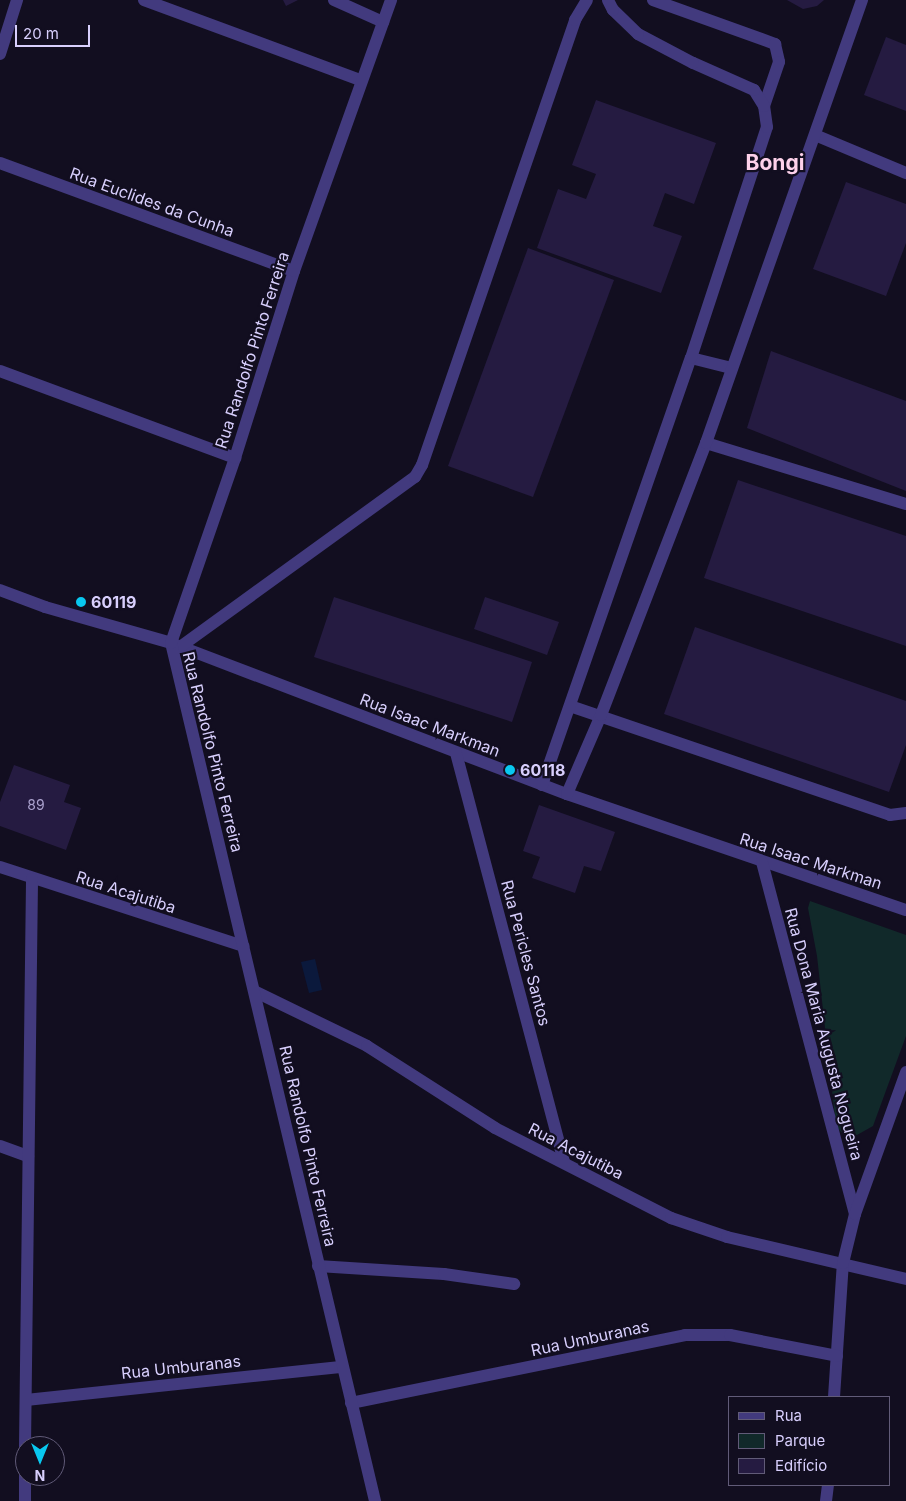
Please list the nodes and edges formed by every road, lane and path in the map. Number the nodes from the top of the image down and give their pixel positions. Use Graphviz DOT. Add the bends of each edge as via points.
graph roads {
  1 [pos="17,0"];
  2 [pos="144,0"];
  3 [pos="334,0"];
  4 [pos="391,0"];
  5 [pos="586,0"];
  6 [pos="608,0"];
  7 [pos="653,0"];
  8 [pos="862,0"];
  9 [pos="383,22"];
  10 [pos="0,54"];
  11 [pos="360,80"];
  12 [pos="764,106"];
  13 [pos="815,135"];
  14 [pos="0,163"];
  15 [pos="906,172"];
  16 [pos="294,272"];
  17 [pos="691,358"];
  18 [pos="731,368"];
  19 [pos="0,371"];
  20 [pos="706,443"];
  21 [pos="235,458"];
  22 [pos="906,504"];
  23 [pos="0,590"];
  24 [pos="175,645"];
  25 [pos="570,706"];
  26 [pos="601,715"];
  27 [pos="456,753"];
  28 [pos="542,784"];
  29 [pos="567,794"];
  30 [pos="906,813"];
  31 [pos="762,862"];
  32 [pos="0,867"];
  33 [pos="32,879"];
  34 [pos="906,910"];
  35 [pos="243,946"];
  36 [pos="256,992"];
  37 [pos="906,1072"];
  38 [pos="0,1146"];
  39 [pos="28,1156"];
  40 [pos="564,1163"];
  41 [pos="855,1214"];
  42 [pos="843,1263"];
  43 [pos="318,1266"];
  44 [pos="906,1279"];
  45 [pos="514,1284"];
  46 [pos="837,1356"];
  47 [pos="340,1367"];
  48 [pos="834,1396"];
  49 [pos="26,1400"];
  50 [pos="351,1404"];
  51 [pos="25,1436"];
  52 [pos="25,1486"];
  53 [pos="828,1486"];
  54 [pos="25,1501"];
  55 [pos="375,1501"];
  56 [pos="826,1501"];
  1 -- 10 [label="street"];
  2 -- 11 [label="street"];
  3 -- 9 [label="street"];
  4 -- 9 [label="street, Rua Randolfo Pinto Ferreira"];
  5 -- 24 [label="street" via="574,20 422,465 415,477"];
  6 -- 12 [label="street" via="613,10 638,34 754,90"];
  7 -- 12 [label="street" via="775,44 779,62"];
  8 -- 13 [label="street"];
  9 -- 11 [label="street, Rua Randolfo Pinto Ferreira"];
  11 -- 16 [label="street, Rua Randolfo Pinto Ferreira"];
  12 -- 17 [label="street" via="767,127 754,175"];
  13 -- 15 [label="street"];
  13 -- 18 [label="street"];
  14 -- 16 [label="street, Rua Euclides da Cunha"];
  16 -- 21 [label="street, Rua Randolfo Pinto Ferreira"];
  17 -- 18 [label="street"];
  17 -- 25 [label="street"];
  18 -- 20 [label="street"];
  19 -- 21 [label="street"];
  20 -- 22 [label="street"];
  20 -- 26 [label="street"];
  21 -- 24 [label="street, Rua Randolfo Pinto Ferreira"];
  23 -- 24 [label="street, Rua Isaac Markman" via="45,607"];
  24 -- 27 [label="street, Rua Isaac Markman"];
  24 -- 35 [label="street, Rua Randolfo Pinto Ferreira"];
  25 -- 26 [label="street"];
  25 -- 28 [label="street"];
  26 -- 29 [label="street"];
  26 -- 30 [label="street" via="890,815"];
  27 -- 28 [label="street, Rua Isaac Markman"];
  27 -- 40 [label="street, Rua Pericles Santos"];
  28 -- 29 [label="street, Rua Isaac Markman"];
  29 -- 31 [label="street, Rua Isaac Markman"];
  31 -- 34 [label="street, Rua Isaac Markman"];
  31 -- 41 [label="street, Rua Dona Maria Augusta Nogueira"];
  32 -- 33 [label="street, Rua Acajutiba"];
  33 -- 35 [label="street, Rua Acajutiba"];
  33 -- 39 [label="street"];
  35 -- 36 [label="street, Rua Randolfo Pinto Ferreira"];
  36 -- 40 [label="street, Rua Acajutiba" via="367,1046 495,1128"];
  36 -- 43 [label="street, Rua Randolfo Pinto Ferreira"];
  37 -- 41 [label="street, Rua Dona Maria Augusta Nogueira"];
  38 -- 39 [label="street"];
  39 -- 49 [label="street"];
  40 -- 42 [label="street, Rua Acajutiba" via="690,1226"];
  41 -- 42 [label="street, Rua Dona Maria Augusta Nogueira"];
  42 -- 44 [label="street, Rua Acajutiba"];
  42 -- 46 [label="street, Rua Dona Maria Augusta Nogueira"];
  43 -- 45 [label="street" via="444,1274"];
  43 -- 47 [label="street, Rua Randolfo Pinto Ferreira"];
  46 -- 48 [label="street, Rua Dona Maria Augusta Nogueira"];
  46 -- 50 [label="street, Rua Umburanas" via="730,1335 686,1335"];
  47 -- 49 [label="street, Rua Umburanas"];
  47 -- 50 [label="street, Rua Randolfo Pinto Ferreira"];
  49 -- 51 [label="street"];
  50 -- 55 [label="street, Rua Randolfo Pinto Ferreira"];
  52 -- 54 [label="street"];
  53 -- 56 [label="street"];
}
